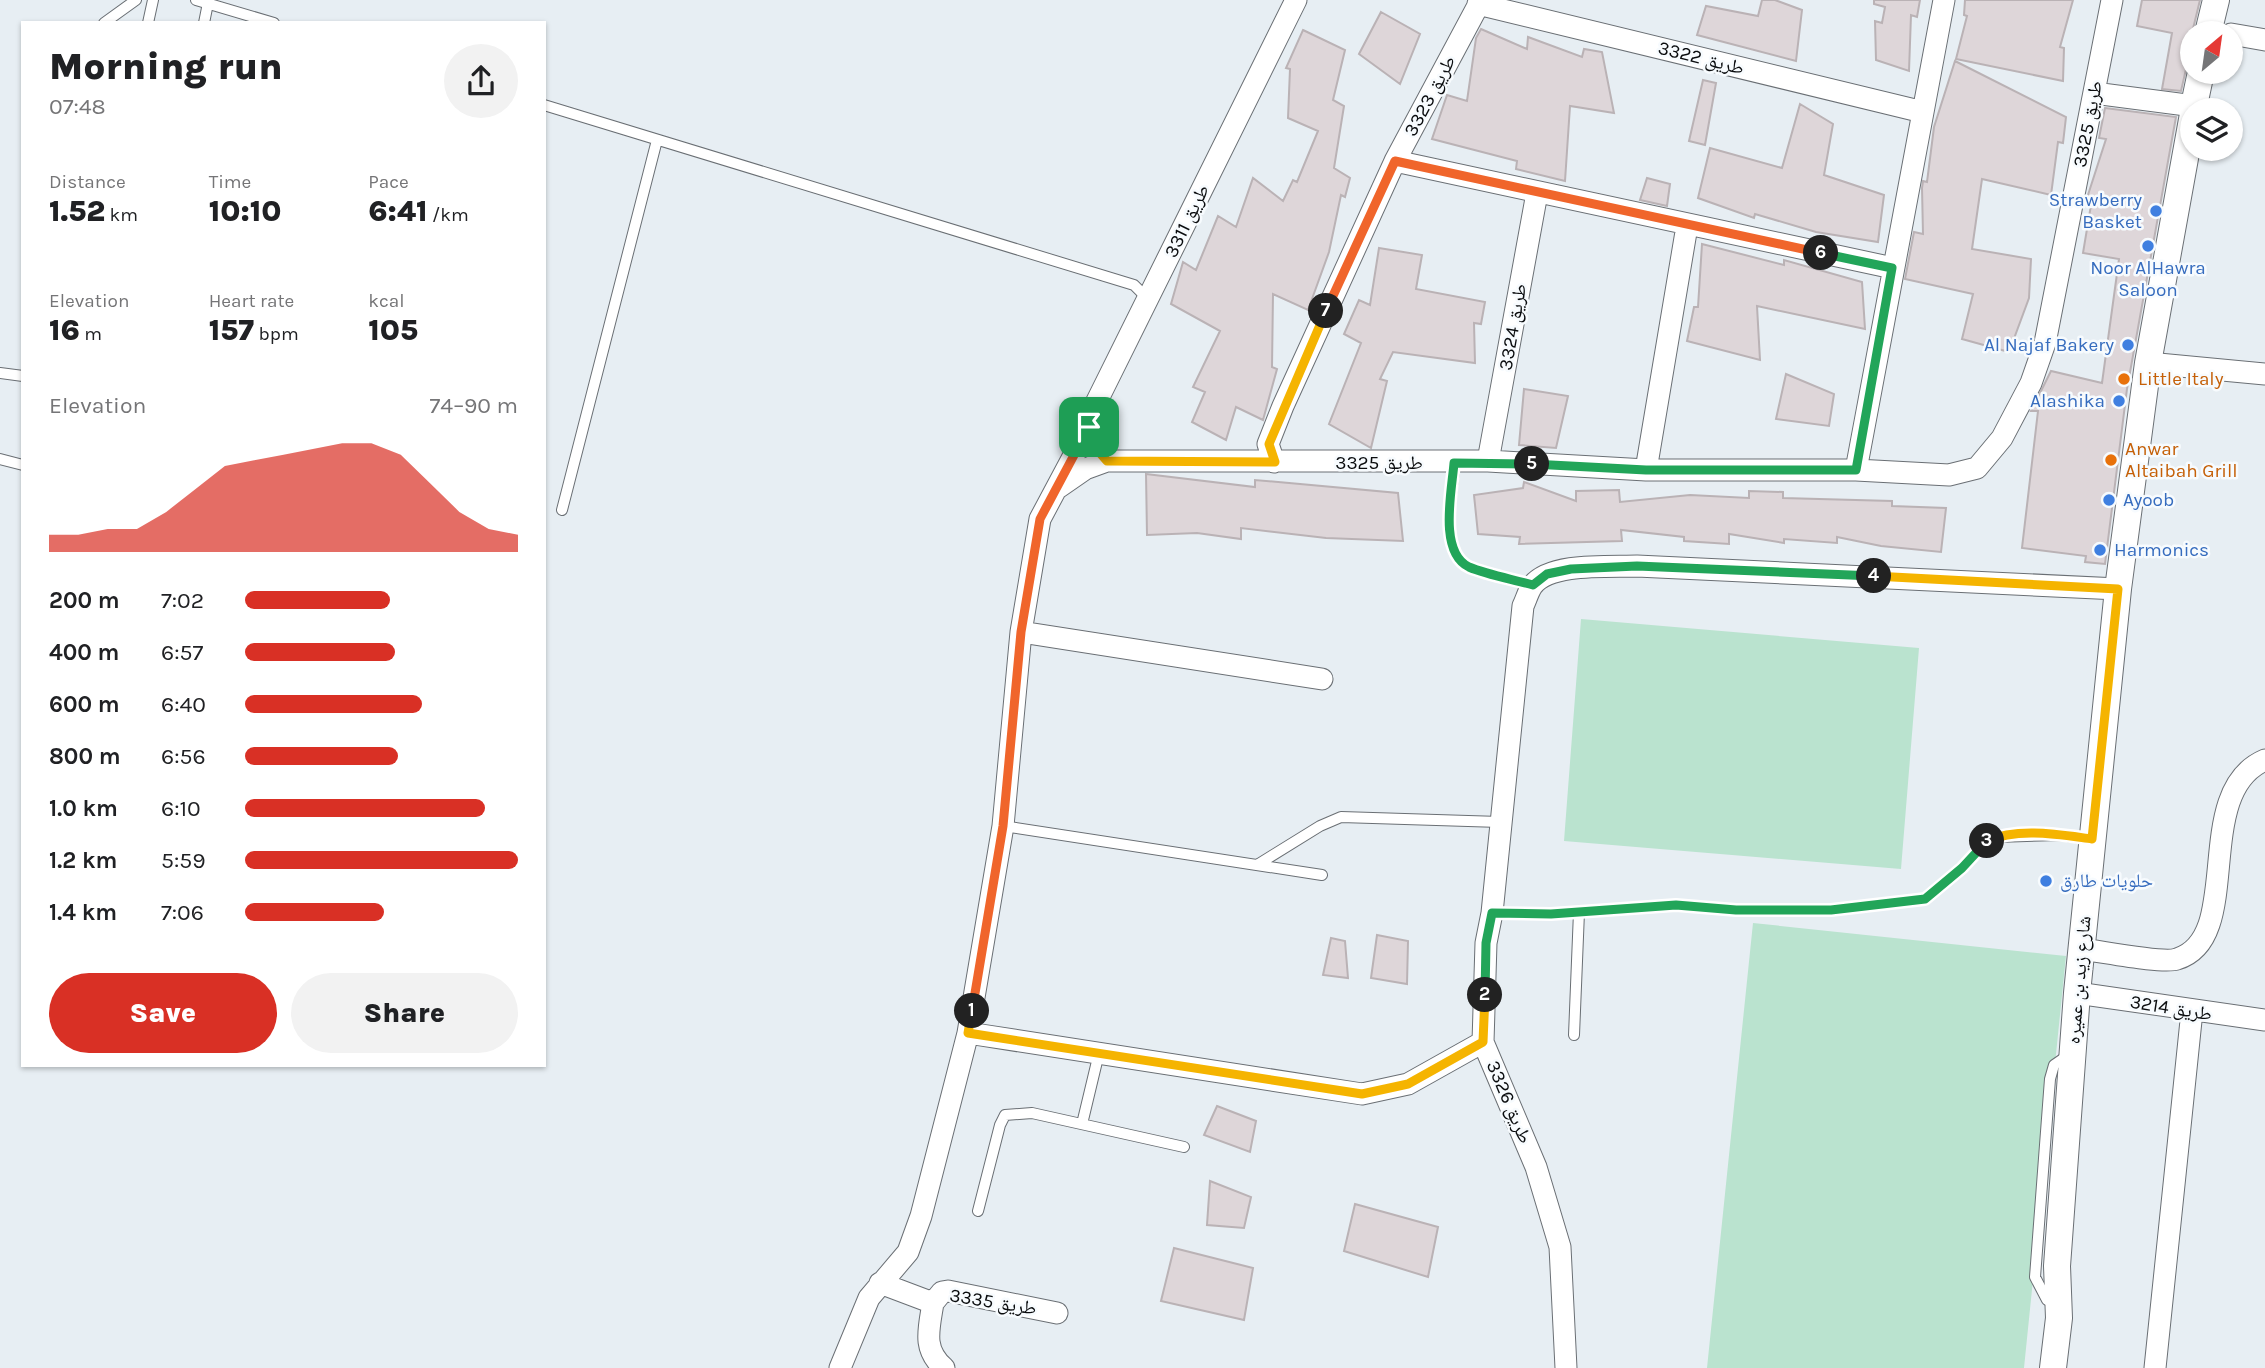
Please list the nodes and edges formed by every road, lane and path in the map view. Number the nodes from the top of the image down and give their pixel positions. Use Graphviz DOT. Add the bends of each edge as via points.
graph roads {
  1 [pos="136,0"];
  2 [pos="153,0"];
  3 [pos="196,0"];
  4 [pos="1296,0"];
  5 [pos="1944,0"];
  6 [pos="2112,0"];
  7 [pos="1480,2"];
  8 [pos="208,3"];
  9 [pos="2217,19"];
  10 [pos="107,21"];
  11 [pos="149,21"];
  12 [pos="204,21"];
  13 [pos="267,21"];
  14 [pos="2265,40"];
  15 [pos="2094,93"];
  16 [pos="546,106"];
  17 [pos="2180,108"];
  18 [pos="1923,112"];
  19 [pos="657,140"];
  20 [pos="1395,161"];
  21 [pos="2185,161"];
  22 [pos="1537,193"];
  23 [pos="1688,226"];
  24 [pos="1892,268"];
  25 [pos="1149,300"];
  26 [pos="2148,363"];
  27 [pos="0,373"];
  28 [pos="2265,374"];
  29 [pos="21,376"];
  30 [pos="1091,436"];
  31 [pos="0,459"];
  32 [pos="1107,461"];
  33 [pos="1488,461"];
  34 [pos="1275,462"];
  35 [pos="1454,463"];
  36 [pos="21,464"];
  37 [pos="1646,470"];
  38 [pos="1856,470"];
  39 [pos="1050,496"];
  40 [pos="562,510"];
  41 [pos="1533,585"];
  42 [pos="2118,589"];
  43 [pos="1021,632"];
  44 [pos="1322,679"];
  45 [pos="2265,761"];
  46 [pos="1500,821"];
  47 [pos="1003,826"];
  48 [pos="2092,839"];
  49 [pos="1257,865"];
  50 [pos="1322,875"];
  51 [pos="1579,912"];
  52 [pos="1492,913"];
  53 [pos="2081,949"];
  54 [pos="2077,993"];
  55 [pos="2192,1011"];
  56 [pos="2265,1020"];
  57 [pos="968,1033"];
  58 [pos="1574,1035"];
  59 [pos="1483,1042"];
  60 [pos="1098,1053"];
  61 [pos="2072,1053"];
  62 [pos="1083,1124"];
  63 [pos="1184,1147"];
  64 [pos="978,1211"];
  65 [pos="2057,1266"];
  66 [pos="880,1283"];
  67 [pos="2047,1300"];
  68 [pos="933,1303"];
  69 [pos="1057,1313"];
  70 [pos="840,1368"];
  71 [pos="944,1368"];
  72 [pos="1566,1368"];
  73 [pos="2040,1368"];
  74 [pos="2053,1368"];
  75 [pos="2155,1368"];
  1 -- 10 [label="lane"];
  2 -- 11 [label="lane"];
  3 -- 8 [label="lane"];
  4 -- 25 [label="street, طريق 3311"];
  5 -- 18 [label="street"];
  6 -- 15 [label="street, طريق 3325"];
  7 -- 18 [label="street, طريق 3322"];
  7 -- 20 [label="street, طريق 3323"];
  8 -- 12 [label="lane"];
  8 -- 13 [label="lane"];
  9 -- 14 [label="street"];
  15 -- 17 [label="street"];
  15 -- 38 [label="street, طريق 3325" via="2045,343 2031,383 2002,438 1978,468 1949,475"];
  16 -- 19 [label="lane"];
  18 -- 24 [label="street"];
  19 -- 25 [label="lane" via="1134,285"];
  19 -- 40 [label="lane"];
  20 -- 22 [label="street"];
  20 -- 34 [label="street, طريق 3323" via="1283,406 1269,444"];
  21 -- 26 [label="street, شارع زيد بن عميره"];
  22 -- 23 [label="street"];
  22 -- 33 [label="street, طريق 3324"];
  23 -- 24 [label="street"];
  23 -- 37 [label="street"];
  24 -- 38 [label="street"];
  25 -- 30 [label="street, طريق 3311" via="1094,407"];
  26 -- 28 [label="street"];
  26 -- 42 [label="street, شارع زيد بن عميره"];
  27 -- 29 [label="lane"];
  30 -- 32 [label="street"];
  30 -- 39 [label="street, طريق 3311"];
  31 -- 36 [label="lane"];
  32 -- 34 [label="street, طريق 3325"];
  32 -- 39 [label="street" via="1085,469"];
  33 -- 35 [label="street, طريق 3325"];
  33 -- 37 [label="street, طريق 3325"];
  34 -- 35 [label="street, طريق 3325"];
  35 -- 41 [label="lane" via="1449,525 1452,547 1466,566"];
  37 -- 38 [label="street, طريق 3325"];
  39 -- 43 [label="street, طريق 3311" via="1040,519"];
  41 -- 42 [label="street" via="1547,574 1571,569 1637,566"];
  41 -- 46 [label="street, طريق 3326" via="1523,606"];
  42 -- 48 [label="street, شارع زيد بن عميره"];
  43 -- 44 [label="street"];
  43 -- 47 [label="street, طريق 3311"];
  45 -- 53 [label="street" via="2239,779 2235,789 2224,819 2208,930 2194,951 2175,960"];
  46 -- 49 [label="lane" via="1341,817"];
  46 -- 52 [label="street, طريق 3326"];
  47 -- 49 [label="lane"];
  47 -- 57 [label="street, طريق 3311"];
  48 -- 51 [label="lane" via="1997,837 1925,899 1831,910 1676,905"];
  48 -- 53 [label="street, شارع زيد بن عميره"];
  49 -- 50 [label="lane"];
  51 -- 52 [label="lane"];
  51 -- 58 [label="lane"];
  52 -- 59 [label="street, طريق 3326" via="1486,943"];
  53 -- 54 [label="street, شارع زيد بن عميره"];
  54 -- 55 [label="street, طريق 3214"];
  54 -- 61 [label="street, شارع زيد بن عميره"];
  55 -- 56 [label="street, طريق 3214"];
  55 -- 75 [label="street"];
  57 -- 60 [label="street"];
  57 -- 66 [label="street, طريق 3311" via="921,1216 908,1252"];
  59 -- 60 [label="street" via="1408,1084 1362,1094"];
  59 -- 72 [label="street, طريق 3326" via="1536,1167 1560,1247"];
  60 -- 62 [label="lane"];
  61 -- 65 [label="street, شارع زيد بن عميره"];
  61 -- 67 [label="lane" via="2059,1059 2050,1079 2035,1277"];
  62 -- 63 [label="lane"];
  62 -- 64 [label="lane" via="1032,1113 1005,1115"];
  65 -- 67 [label="street, شارع زيد بن عميره"];
  65 -- 74 [label="street, شارع زيد بن عميره" via="2059,1318"];
  66 -- 68 [label="street, طريق 3335"];
  66 -- 70 [label="street, طريق 3311" via="869,1298"];
  67 -- 73 [label="street, شارع زيد بن عميره"];
  68 -- 69 [label="street, طريق 3335" via="948,1291"];
  68 -- 71 [label="street, طريق 3335" via="928,1348"];
}
